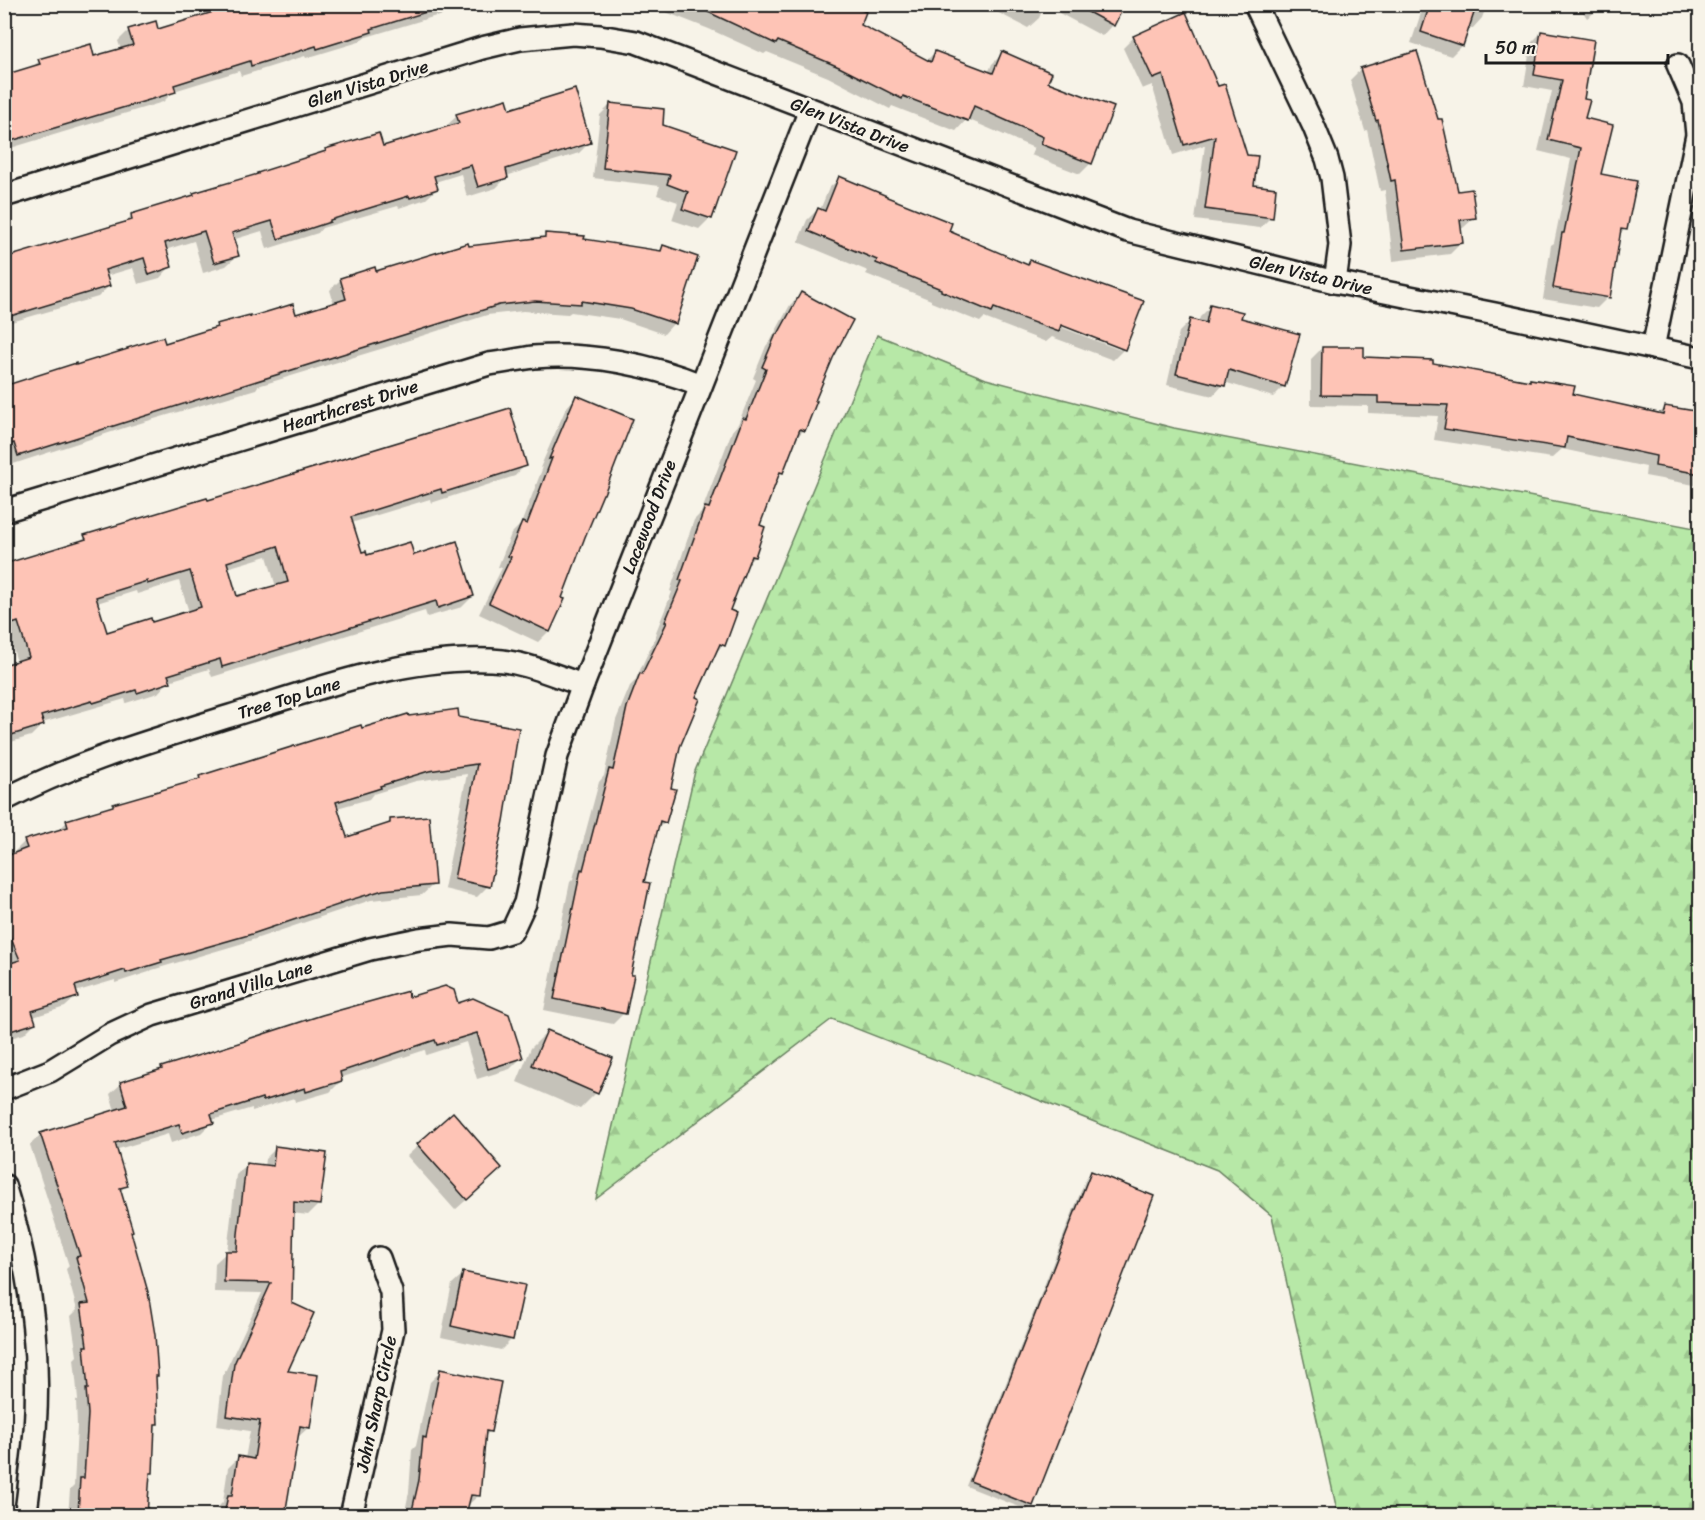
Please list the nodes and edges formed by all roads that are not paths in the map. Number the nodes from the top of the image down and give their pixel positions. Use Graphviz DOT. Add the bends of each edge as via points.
graph roads {
  1 [pos="1259,6"];
  2 [pos="1678,65"];
  3 [pos="810,110"];
  4 [pos="4,196"];
  5 [pos="1335,282"];
  6 [pos="1653,348"];
  7 [pos="1701,358"];
  8 [pos="701,385"];
  9 [pos="4,511"];
  10 [pos="583,685"];
  11 [pos="4,800"];
  12 [pos="512,931"];
  13 [pos="4,1089"];
  14 [pos="4,1185"];
  15 [pos="379,1258"];
  16 [pos="25,1515"];
  17 [pos="351,1515"];
  1 -- 5 [label="street" via="1327,159 1340,245"];
  2 -- 6 [label="street" via="1694,102 1697,135"];
  3 -- 4 [label="street, Glen Vista Drive" via="636,42 573,34 544,36 482,48"];
  3 -- 5 [label="street, Glen Vista Drive" via="1128,231"];
  3 -- 8 [label="street, Lacewood Drive"];
  5 -- 6 [label="street, Glen Vista Drive"];
  6 -- 7 [label="street, Glen Vista Drive"];
  8 -- 9 [label="street, Hearthcrest Drive" via="644,367 572,357 535,357 489,364"];
  8 -- 10 [label="street, Lacewood Drive"];
  10 -- 11 [label="street, Tree Top Lane" via="534,668 493,660 449,660 401,667 170,735 58,773"];
  10 -- 12 [label="street, Lacewood Drive" via="557,756 525,903"];
  12 -- 13 [label="street, Grand Villa Lane" via="489,938 452,935 370,949 152,1015 109,1035 50,1071"];
  14 -- 16 [label="street" via="27,1267 38,1372 35,1442"];
  15 -- 17 [label="street, John Sharp Circle" via="390,1292 393,1330"];
}
